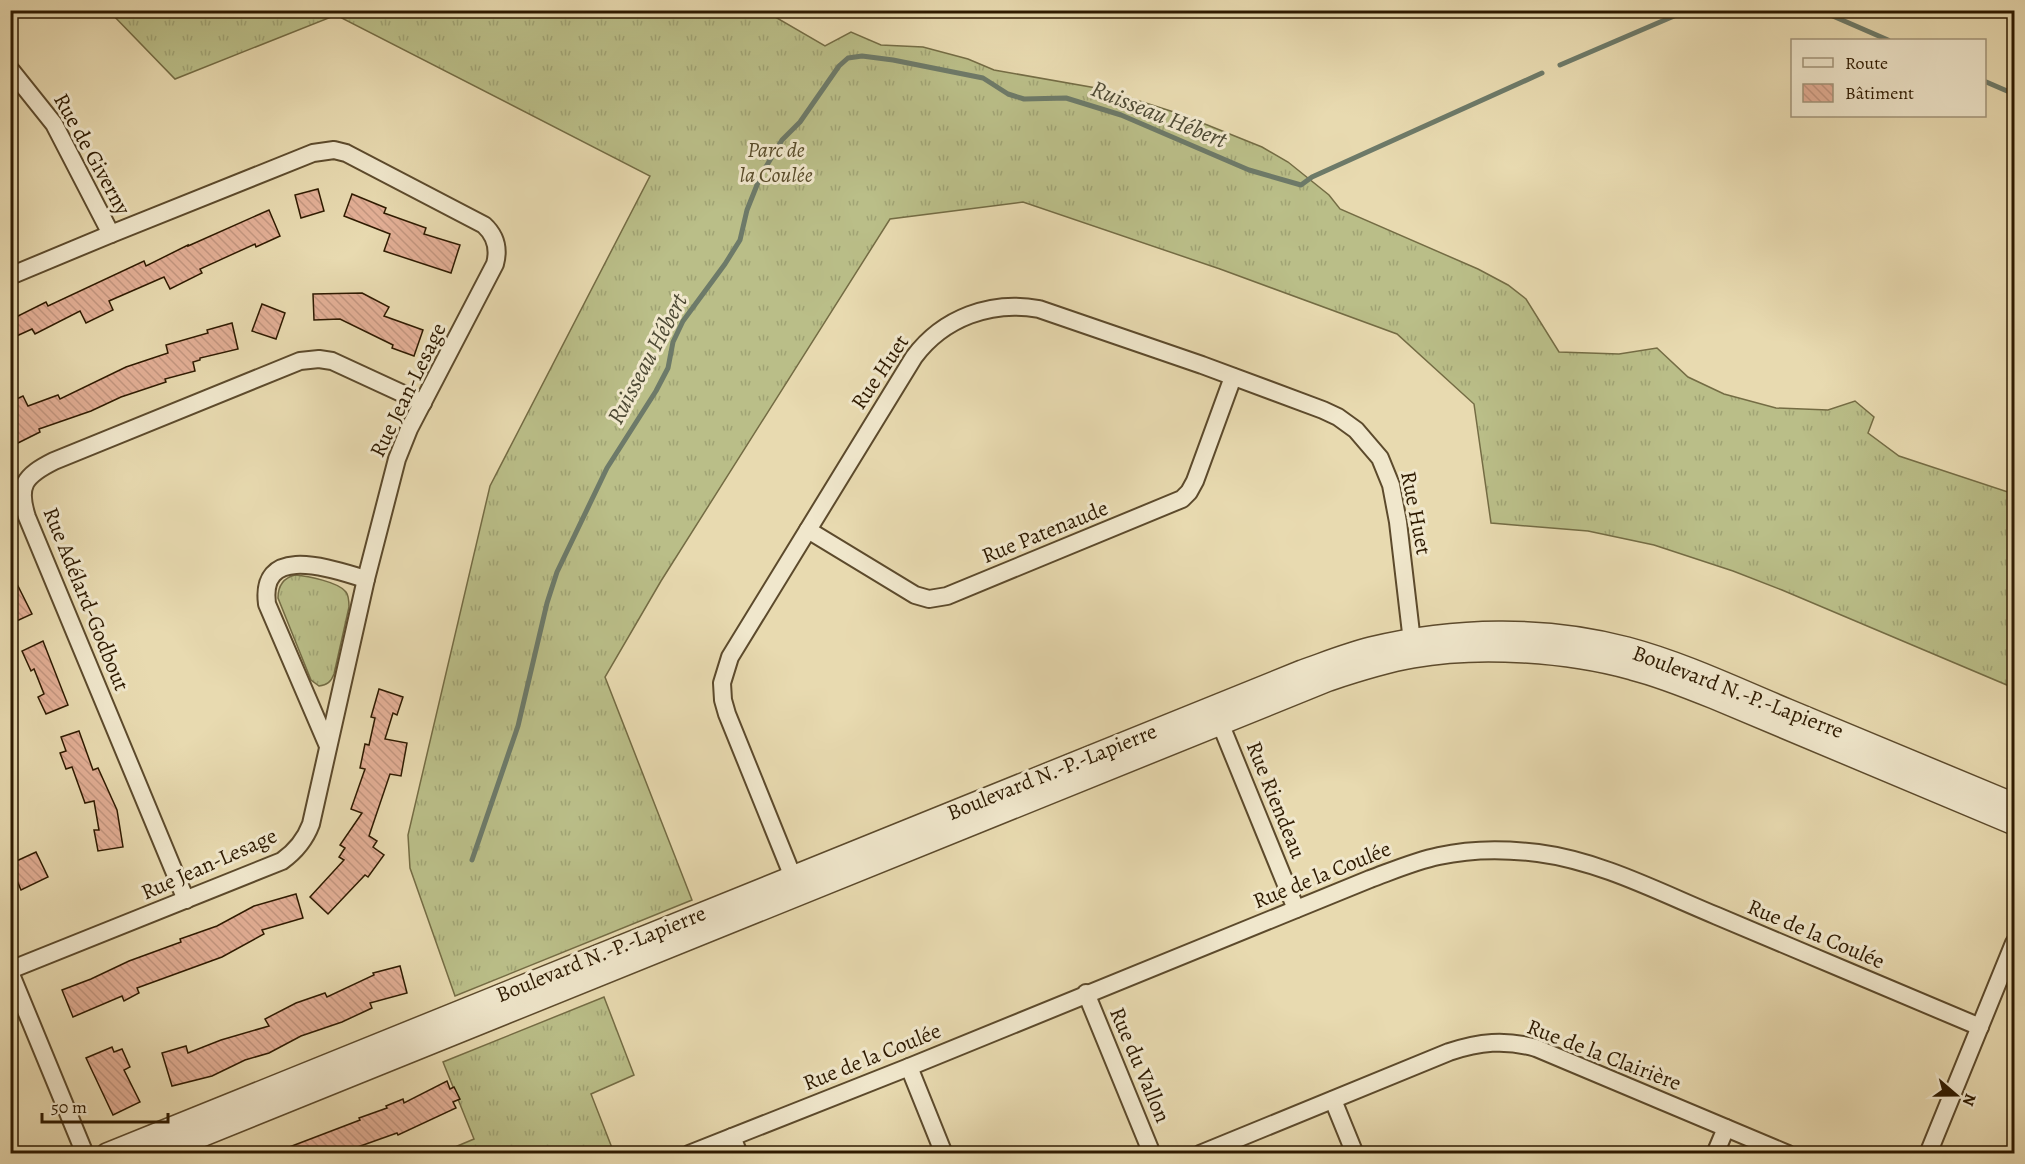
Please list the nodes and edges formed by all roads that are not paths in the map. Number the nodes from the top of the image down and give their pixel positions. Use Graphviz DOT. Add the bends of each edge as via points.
graph roads {
  1 [pos="10,69"];
  2 [pos="111,234"];
  3 [pos="10,276"];
  4 [pos="1233,377"];
  5 [pos="423,403"];
  6 [pos="808,530"];
  7 [pos="366,579"];
  8 [pos="1413,648"];
  9 [pos="1217,715"];
  10 [pos="328,746"];
  11 [pos="2014,804"];
  12 [pos="2014,824"];
  13 [pos="796,885"];
  14 [pos="186,900"];
  15 [pos="1296,909"];
  16 [pos="2014,943"];
  17 [pos="10,971"];
  18 [pos="1086,993"];
  19 [pos="1980,1027"];
  20 [pos="909,1067"];
  21 [pos="1333,1100"];
  22 [pos="1726,1128"];
  23 [pos="732,1137"];
  24 [pos="85,1154"];
  25 [pos="107,1154"];
  26 [pos="158,1154"];
  27 [pos="689,1154"];
  28 [pos="739,1154"];
  29 [pos="944,1154"];
  30 [pos="1152,1154"];
  31 [pos="1200,1154"];
  32 [pos="1355,1154"];
  33 [pos="1715,1154"];
  34 [pos="1788,1154"];
  35 [pos="1928,1154"];
  1 -- 2 [label="street, Rue de Giverny" via="54,124"];
  2 -- 3 [label="street, Rue Jean-Lesage"];
  2 -- 5 [label="street, Rue Jean-Lesage" via="329,150 346,153 480,222 494,238 496,261"];
  4 -- 6 [label="street, Rue Patenaude" via="1195,481 1182,499 947,596 915,596"];
  4 -- 6 [label="street, Rue Huet" via="1039,309 1016,306 974,312 933,336 920,349"];
  4 -- 8 [label="street, Rue Huet" via="1338,417 1366,440 1380,458 1395,503"];
  5 -- 7 [label="street, Rue Jean-Lesage" via="397,459"];
  5 -- 14 [label="street, Rue Adélard-Godbout" via="332,361 300,361 54,462 33,472 24,484 21,496 27,517"];
  6 -- 13 [label="street, Rue Huet" via="730,657 723,683 727,714"];
  7 -- 10 [label="street, Rue Jean-Lesage"];
  7 -- 10 [label="street" via="293,564 275,573 267,589 267,604"];
  8 -- 9 [label="street, Boulevard N.-P.-Lapierre" via="1329,680"];
  8 -- 11 [label="street, Boulevard N.-P.-Lapierre" via="1452,634 1529,633 1625,648 1722,682"];
  8 -- 12 [label="street, Boulevard N.-P.-Lapierre" via="1547,653 1631,668"];
  9 -- 13 [label="street, Boulevard N.-P.-Lapierre"];
  9 -- 15 [label="street, Rue Riendeau"];
  10 -- 14 [label="street, Rue Jean-Lesage" via="311,824 296,849 282,861"];
  13 -- 25 [label="street, Boulevard N.-P.-Lapierre"];
  13 -- 26 [label="street, Boulevard N.-P.-Lapierre"];
  14 -- 17 [label="street, Rue Jean-Lesage"];
  15 -- 18 [label="street, Rue de la Coulée"];
  15 -- 19 [label="street, Rue de la Coulée" via="1439,856 1492,851 1552,855 1604,870"];
  16 -- 19 [label="street"];
  17 -- 24 [label="street"];
  18 -- 20 [label="street, Rue de la Coulée"];
  18 -- 30 [label="street, Rue du Vallon"];
  19 -- 35 [label="street"];
  20 -- 23 [label="street, Rue de la Coulée"];
  20 -- 29 [label="street"];
  21 -- 22 [label="street, Rue de la Clairière" via="1470,1045 1498,1041 1536,1048"];
  21 -- 31 [label="street, Rue de la Clairière"];
  21 -- 32 [label="street"];
  22 -- 33 [label="street"];
  22 -- 34 [label="street, Rue de la Clairière"];
  23 -- 27 [label="street, Rue de la Coulée"];
  23 -- 28 [label="street"];
}
